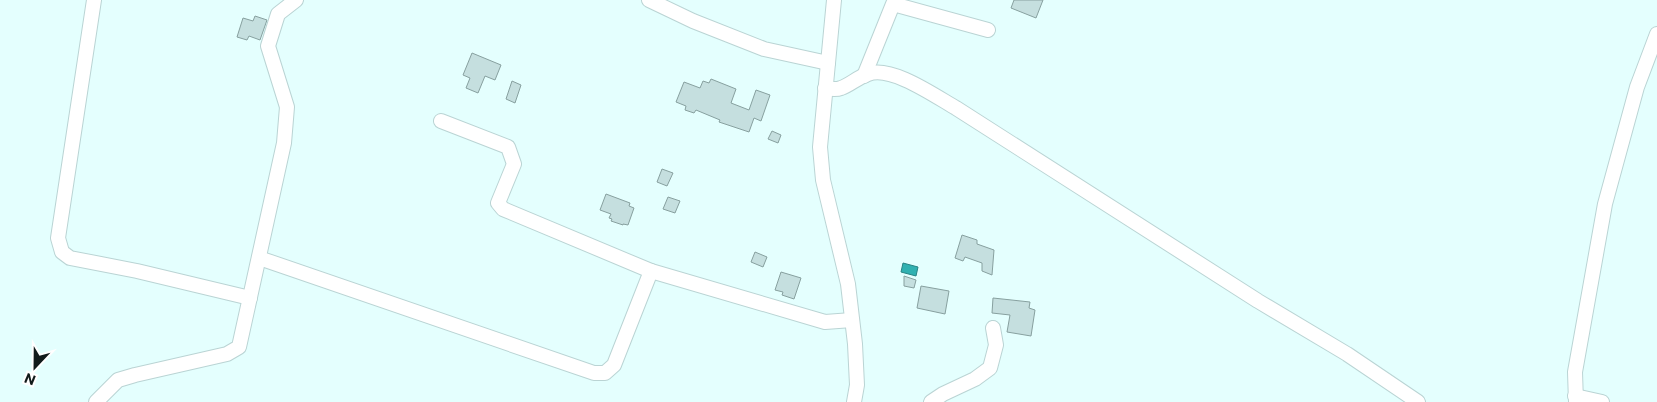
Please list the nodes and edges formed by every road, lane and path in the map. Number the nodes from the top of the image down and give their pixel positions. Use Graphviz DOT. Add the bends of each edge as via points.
graph roads {
  1 [pos="94,0"];
  2 [pos="296,0"];
  3 [pos="649,0"];
  4 [pos="834,0"];
  5 [pos="988,30"];
  6 [pos="1657,34"];
  7 [pos="828,63"];
  8 [pos="864,76"];
  9 [pos="825,88"];
  10 [pos="441,121"];
  11 [pos="259,258"];
  12 [pos="651,271"];
  13 [pos="250,298"];
  14 [pos="852,320"];
  15 [pos="993,328"];
  16 [pos="946,398"];
  17 [pos="1576,399"];
  18 [pos="96,402"];
  19 [pos="854,402"];
  20 [pos="931,402"];
  21 [pos="1418,402"];
  22 [pos="1602,402"];
  1 -- 13 [label="street" via="58,238 62,252 70,258"];
  2 -- 11 [label="street" via="278,14 268,46 287,107 284,143"];
  3 -- 7 [label="street" via="764,49"];
  4 -- 7 [label="street"];
  5 -- 8 [label="street" via="893,4"];
  6 -- 17 [label="street" via="1637,88 1605,204 1575,372"];
  7 -- 9 [label="street"];
  8 -- 9 [label="street" via="840,89"];
  8 -- 21 [label="street" via="880,72 896,76 956,108"];
  9 -- 14 [label="street" via="820,147 823,180 848,284"];
  10 -- 12 [label="street" via="508,147 514,164 498,203 502,209"];
  11 -- 12 [label="street" via="594,373 605,373 614,365"];
  11 -- 13 [label="street"];
  12 -- 14 [label="street" via="825,322"];
  13 -- 18 [label="street" via="239,347 227,354 118,380"];
  14 -- 19 [label="street" via="857,385"];
  15 -- 16 [label="street" via="996,345 990,368"];
  16 -- 20 [label="street"];
  17 -- 22 [label="street"];
}
